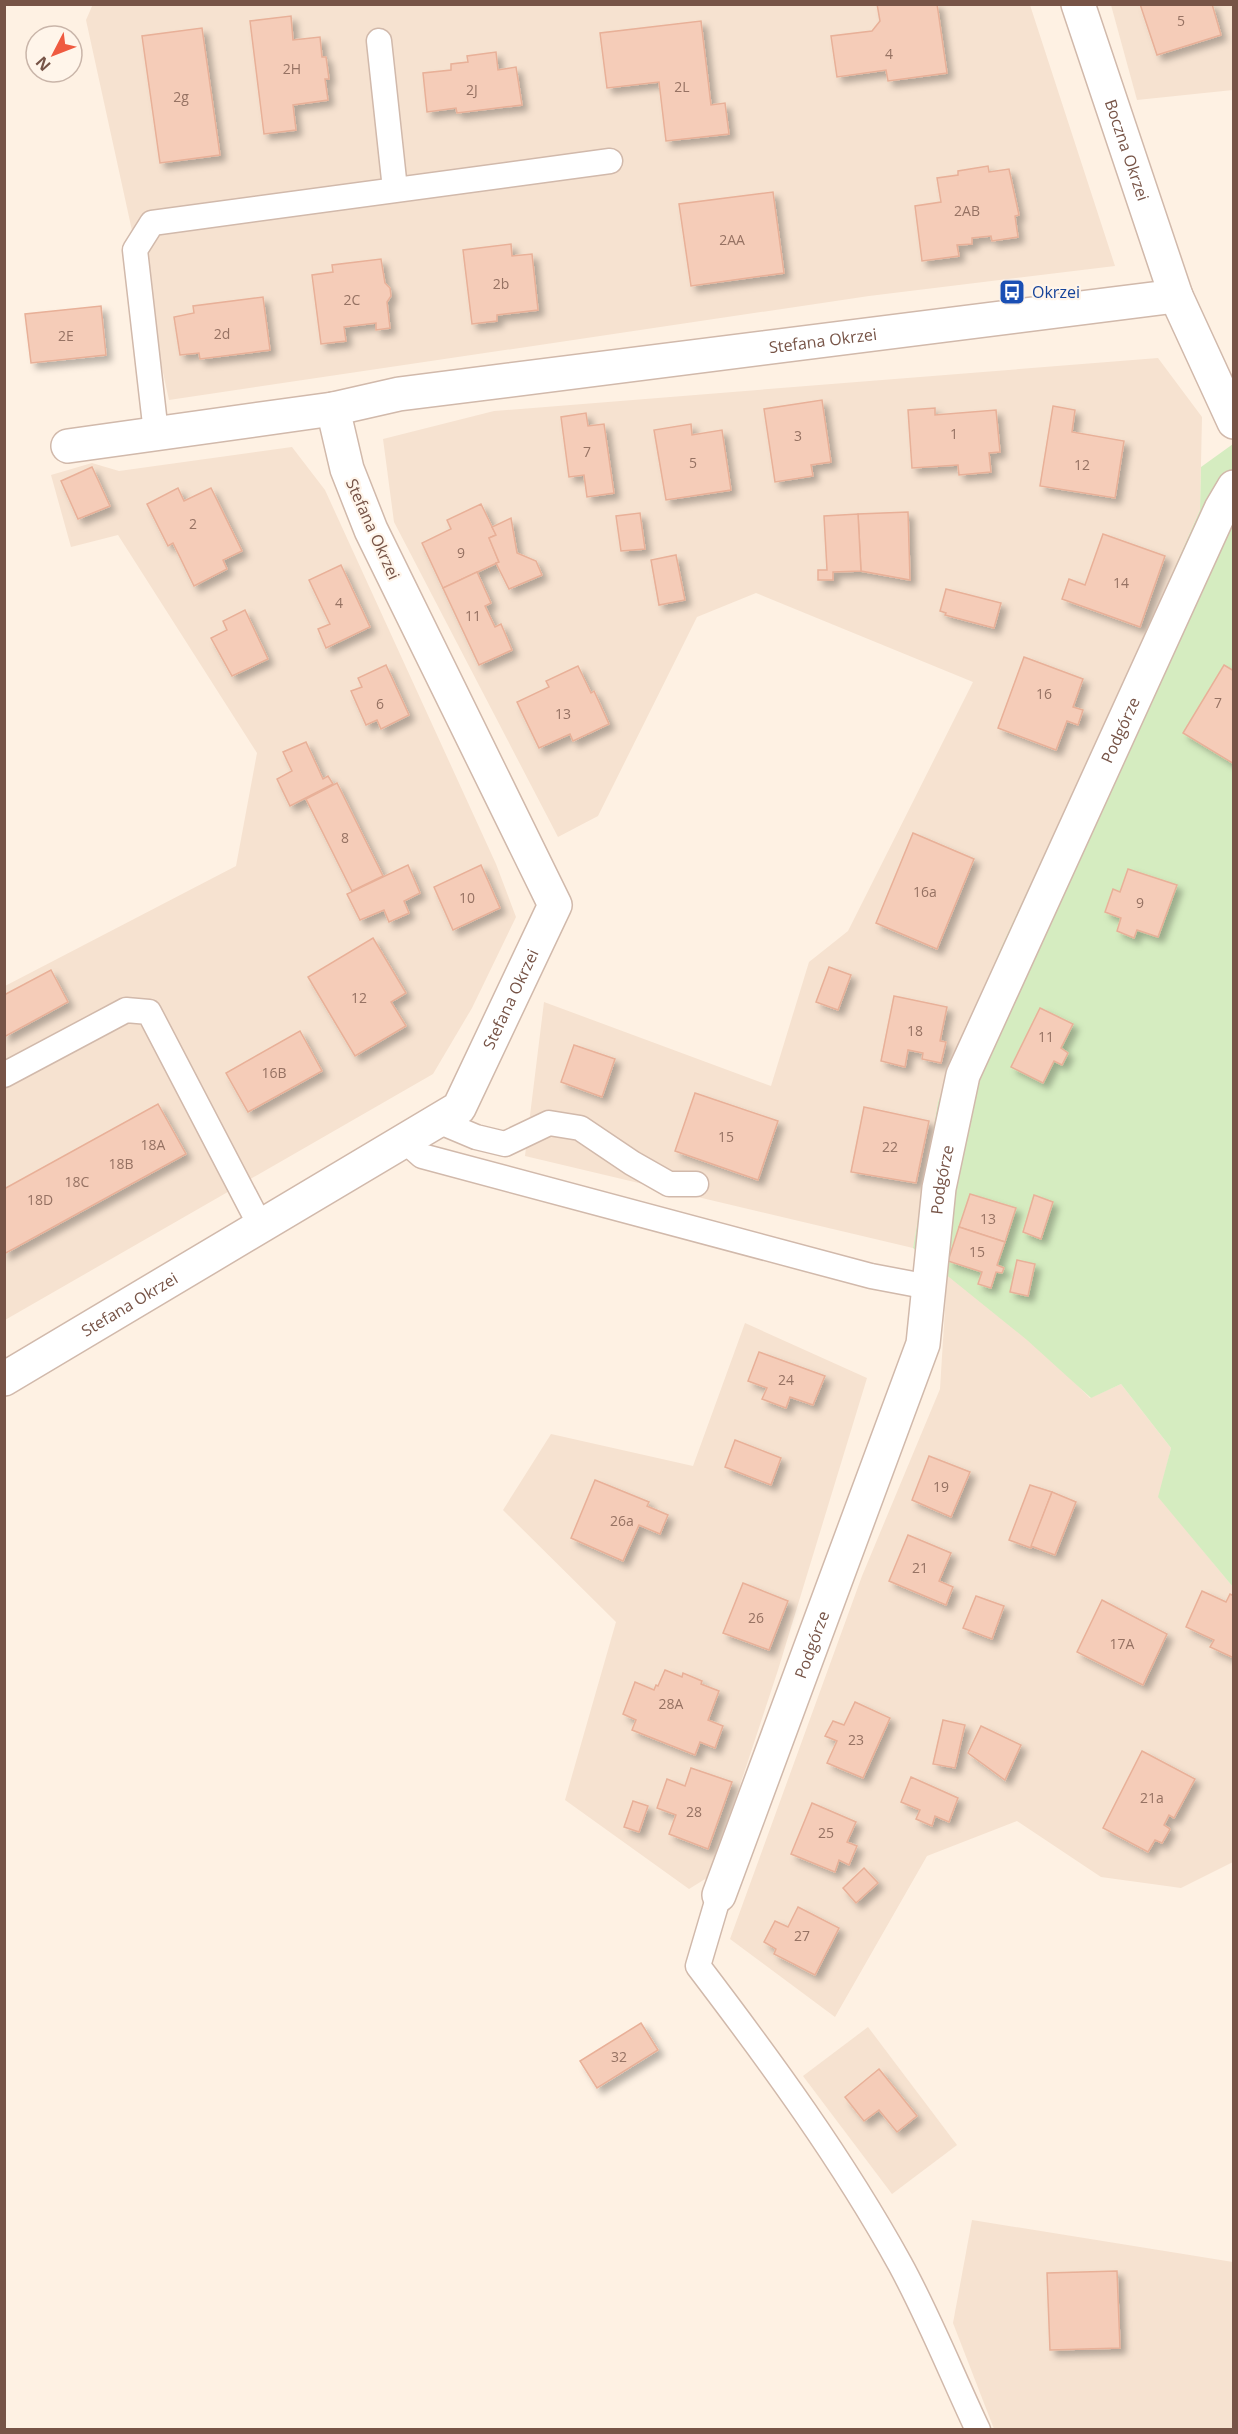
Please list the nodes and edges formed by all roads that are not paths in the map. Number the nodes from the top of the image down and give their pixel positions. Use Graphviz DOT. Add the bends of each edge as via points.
graph roads {
  1 [pos="1078,4"];
  2 [pos="378,41"];
  3 [pos="609,161"];
  4 [pos="395,189"];
  5 [pos="1176,296"];
  6 [pos="333,409"];
  7 [pos="1233,422"];
  8 [pos="156,433"];
  9 [pos="68,446"];
  10 [pos="1233,487"];
  11 [pos="4,1075"];
  12 [pos="438,1121"];
  13 [pos="405,1141"];
  14 [pos="696,1184"];
  15 [pos="261,1227"];
  16 [pos="929,1287"];
  17 [pos="4,1379"];
  18 [pos="719,1895"];
  19 [pos="978,2430"];
  1 -- 5 [label="street, Boczna Okrzei"];
  2 -- 4 [label="lane"];
  3 -- 4 [label="lane"];
  4 -- 8 [label="lane" via="152,223 135,250"];
  5 -- 6 [label="street, Stefana Okrzei" via="399,394"];
  5 -- 7 [label="street"];
  6 -- 8 [label="street, Stefana Okrzei"];
  6 -- 12 [label="street, Stefana Okrzei" via="347,469 371,530 555,905 459,1108"];
  8 -- 9 [label="street, Stefana Okrzei"];
  10 -- 16 [label="street, Podgórze" via="963,1075 939,1188"];
  11 -- 15 [label="lane" via="126,1010 149,1012"];
  12 -- 13 [label="street, Stefana Okrzei"];
  12 -- 14 [label="lane" via="504,1144 549,1123 580,1128 669,1184"];
  13 -- 15 [label="street, Stefana Okrzei"];
  13 -- 16 [label="lane" via="422,1156 793,1256"];
  15 -- 17 [label="street, Stefana Okrzei"];
  16 -- 18 [label="street, Podgórze" via="923,1344"];
  18 -- 19 [label="lane" via="698,1966 839,2163 901,2266"];
}
